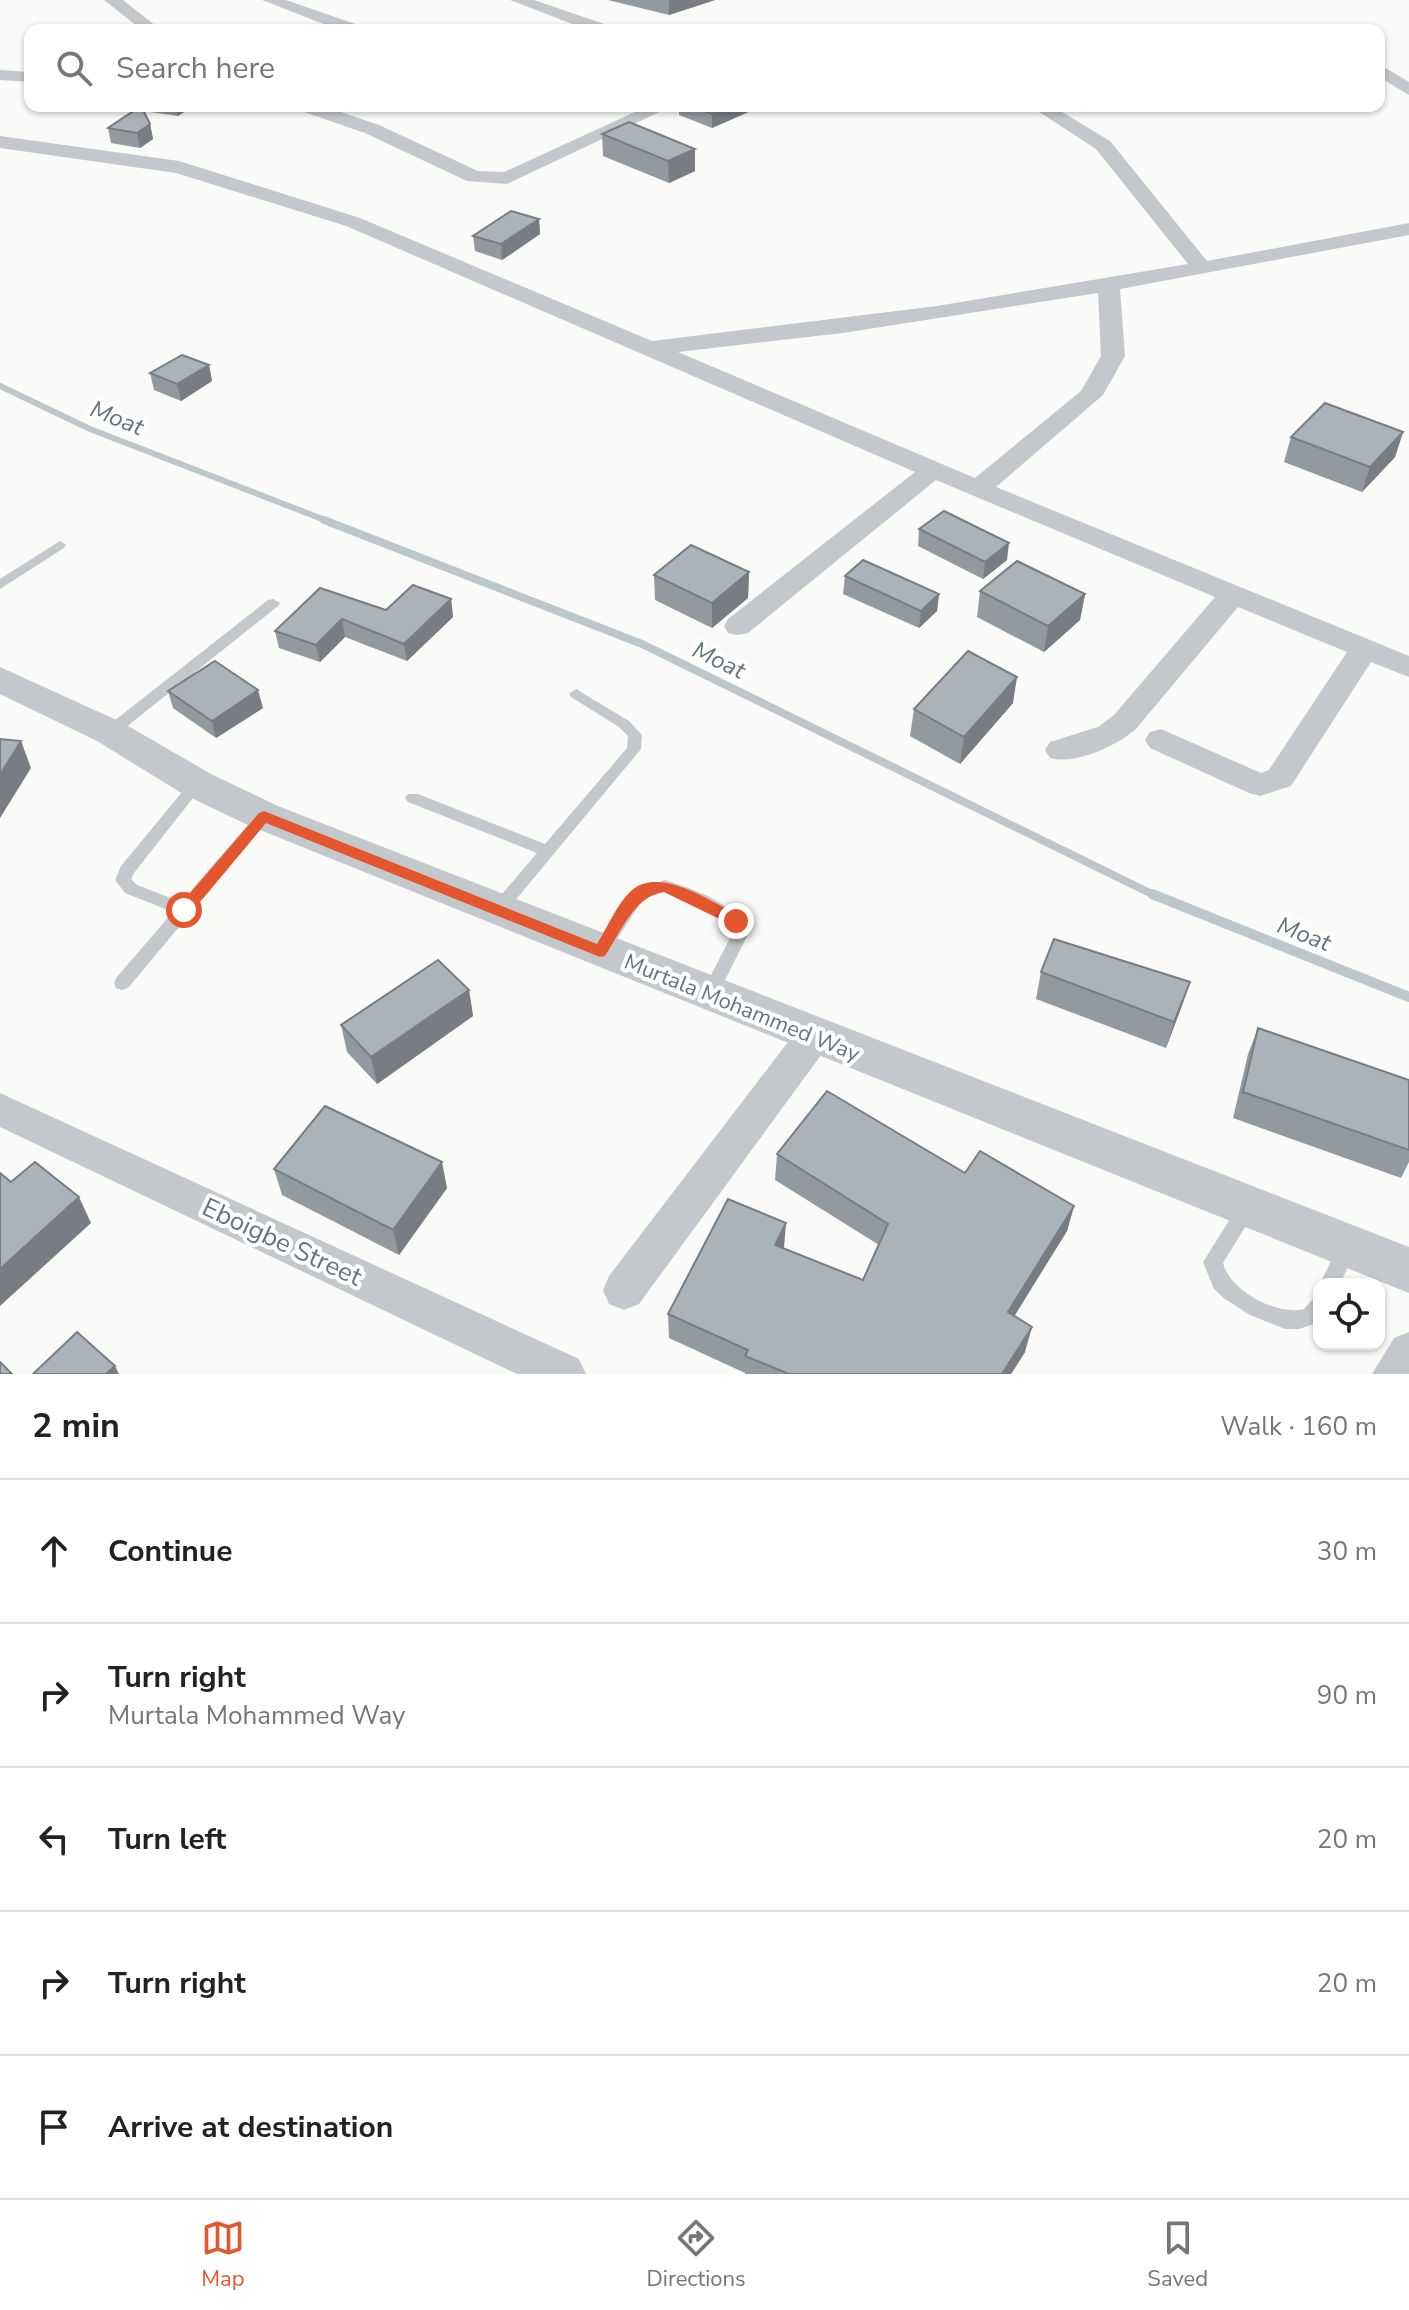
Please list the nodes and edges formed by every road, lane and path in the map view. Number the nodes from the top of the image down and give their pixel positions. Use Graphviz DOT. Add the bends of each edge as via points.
graph roads {
  1 [pos="112,0"];
  2 [pos="270,0"];
  3 [pos="518,0"];
  4 [pos="145,24"];
  5 [pos="338,24"];
  6 [pos="587,24"];
  7 [pos="1385,73"];
  8 [pos="0,75"];
  9 [pos="24,77"];
  10 [pos="1409,90"];
  11 [pos="323,112"];
  12 [pos="650,112"];
  13 [pos="1049,112"];
  14 [pos="0,142"];
  15 [pos="1409,229"];
  16 [pos="1202,268"];
  17 [pos="1109,284"];
  18 [pos="646,349"];
  19 [pos="933,470"];
  20 [pos="978,489"];
  21 [pos="60,545"];
  22 [pos="0,585"];
  23 [pos="1233,594"];
  24 [pos="273,603"];
  25 [pos="738,626"];
  26 [pos="1365,648"];
  27 [pos="1409,667"];
  28 [pos="0,679"];
  29 [pos="576,694"];
  30 [pos="110,732"];
  31 [pos="1161,740"];
  32 [pos="1061,750"];
  33 [pos="197,784"];
  34 [pos="413,798"];
  35 [pos="264,816"];
  36 [pos="547,851"];
  37 [pos="184,910"];
  38 [pos="497,911"];
  39 [pos="600,951"];
  40 [pos="122,983"];
  41 [pos="709,995"];
  42 [pos="814,1036"];
  43 [pos="0,1109"];
  44 [pos="1249,1207"];
  45 [pos="1339,1265"];
  46 [pos="1409,1270"];
  47 [pos="624,1290"];
  48 [pos="1313,1314"];
  49 [pos="1409,1353"];
  50 [pos="564,1374"];
  51 [pos="1394,1374"];
  1 -- 4 [label="street"];
  2 -- 5 [label="street"];
  3 -- 6 [label="street"];
  7 -- 10 [label="street"];
  8 -- 9 [label="street"];
  11 -- 12 [label="street" via="492,180 507,178"];
  13 -- 16 [label="street" via="1103,145"];
  14 -- 18 [label="street" via="179,167 353,222"];
  15 -- 16 [label="street"];
  16 -- 17 [label="street"];
  17 -- 18 [label="street" via="775,337"];
  17 -- 20 [label="street" via="1113,356 1091,395"];
  18 -- 19 [label="street"];
  19 -- 20 [label="street"];
  19 -- 25 [label="street"];
  20 -- 23 [label="street"];
  21 -- 22 [label="lane"];
  23 -- 26 [label="street"];
  23 -- 32 [label="street" via="1125,722 1109,735"];
  24 -- 30 [label="lane"];
  26 -- 27 [label="street"];
  26 -- 31 [label="street" via="1280,778 1260,785"];
  28 -- 30 [label="street, Murtala Mohammed Way"];
  29 -- 36 [label="lane" via="624,724 635,735 634,749"];
  30 -- 33 [label="street, Murtala Mohammed Way"];
  33 -- 35 [label="street, Murtala Mohammed Way"];
  33 -- 37 [label="lane" via="123,880 131,889"];
  34 -- 36 [label="lane"];
  35 -- 37 [label="lane"];
  35 -- 38 [label="street, Murtala Mohammed Way"];
  36 -- 38 [label="lane"];
  37 -- 40 [label="lane"];
  38 -- 39 [label="street, Murtala Mohammed Way"];
  39 -- 41 [label="street, Murtala Mohammed Way"];
  39 -- 41 [label="lane" via="637,895 665,886 723,912 741,932"];
  41 -- 42 [label="street, Murtala Mohammed Way"];
  42 -- 44 [label="street, Murtala Mohammed Way"];
  42 -- 47 [label="street"];
  43 -- 50 [label="street, Eboigbe Street"];
  44 -- 45 [label="street, Murtala Mohammed Way"];
  44 -- 48 [label="lane" via="1213,1262 1216,1276 1224,1287 1280,1321 1300,1321"];
  45 -- 46 [label="street, Murtala Mohammed Way"];
  49 -- 51 [label="street"];
}
